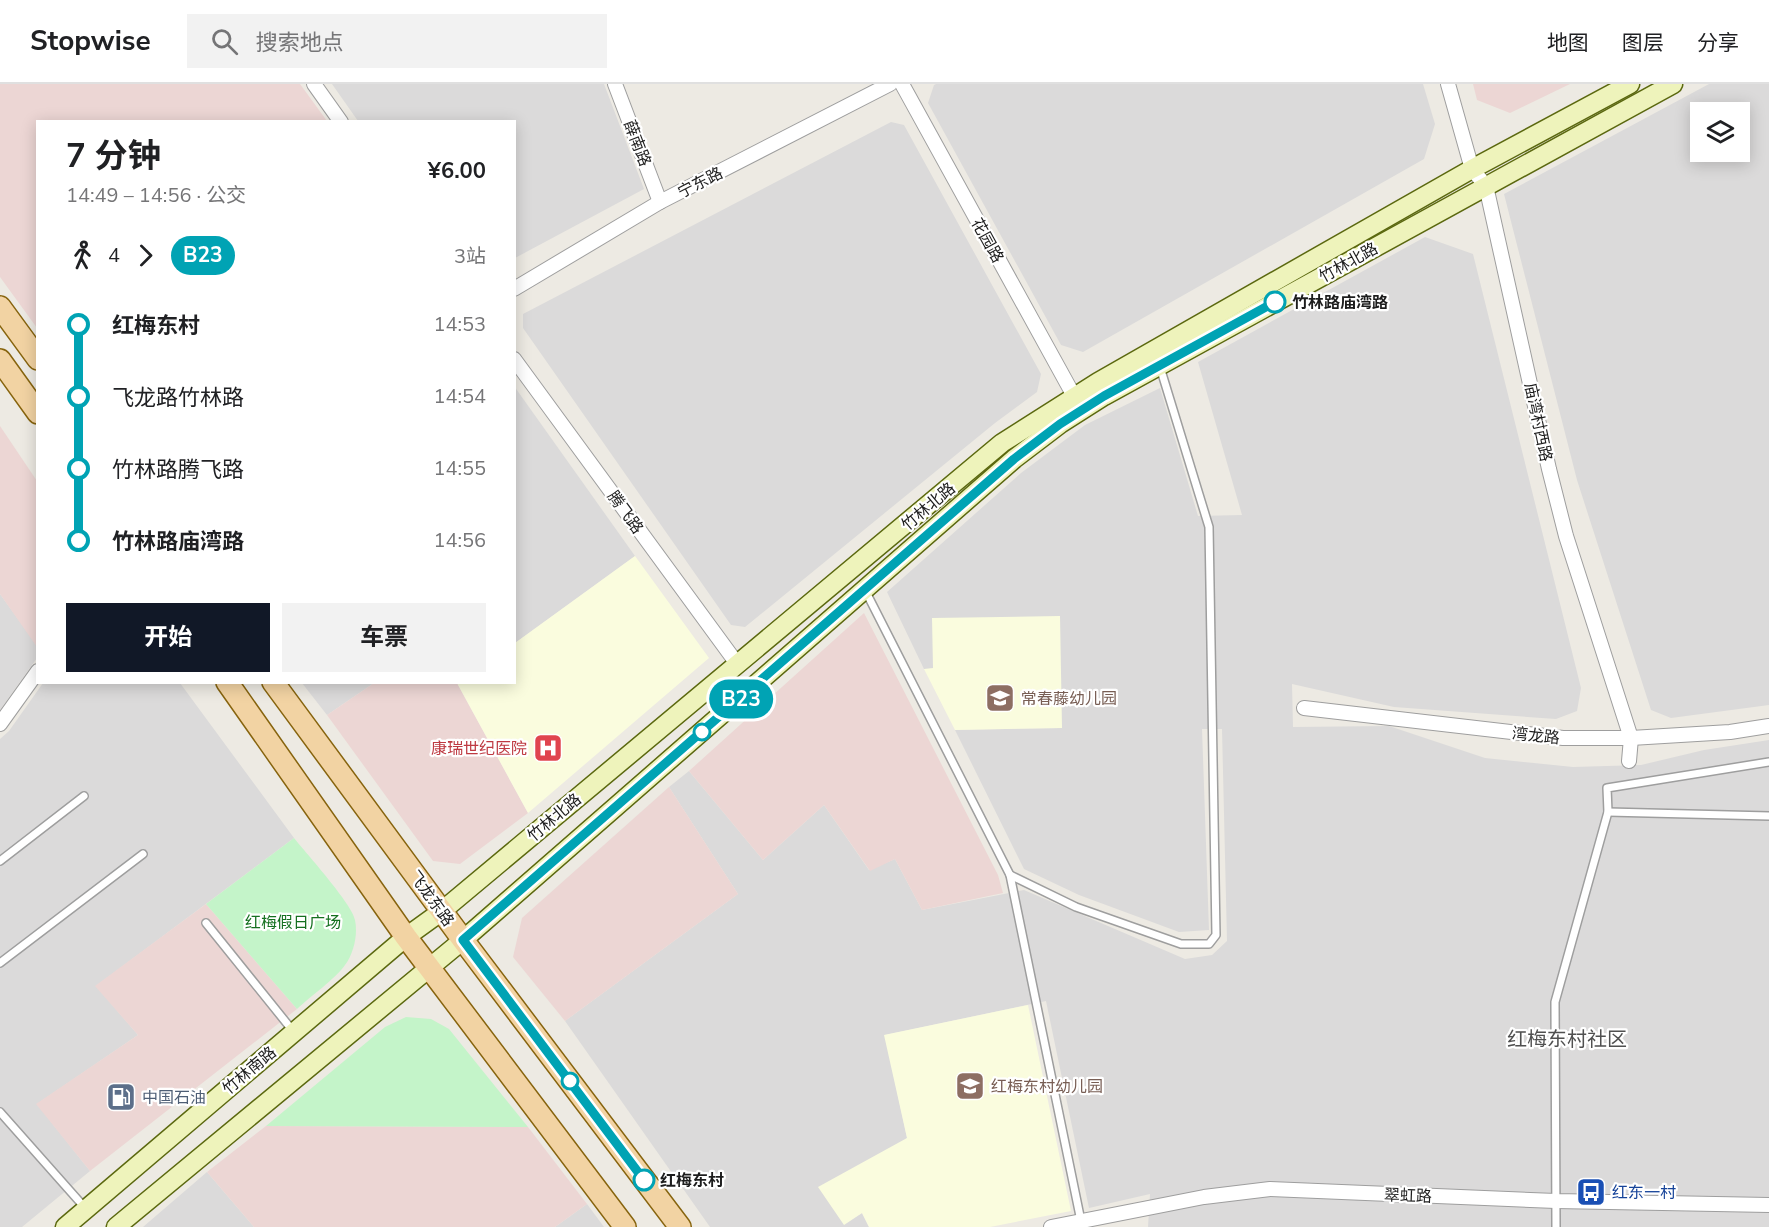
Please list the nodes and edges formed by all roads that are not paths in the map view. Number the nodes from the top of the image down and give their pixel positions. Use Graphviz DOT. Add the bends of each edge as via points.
graph roads {
  1 [pos="314,84"];
  2 [pos="615,84"];
  3 [pos="890,84"];
  4 [pos="902,84"];
  5 [pos="1448,84"];
  6 [pos="1630,84"];
  7 [pos="1673,84"];
  8 [pos="340,120"];
  9 [pos="1472,170"];
  10 [pos="1486,186"];
  11 [pos="660,202"];
  12 [pos="516,288"];
  13 [pos="0,307"];
  14 [pos="36,356"];
  15 [pos="0,360"];
  16 [pos="516,362"];
  17 [pos="1160,365"];
  18 [pos="1074,396"];
  19 [pos="36,410"];
  20 [pos="865,590"];
  21 [pos="738,665"];
  22 [pos="36,674"];
  23 [pos="228,684"];
  24 [pos="274,684"];
  25 [pos="1304,708"];
  26 [pos="0,724"];
  27 [pos="1769,726"];
  28 [pos="1631,738"];
  29 [pos="1629,761"];
  30 [pos="1769,762"];
  31 [pos="84,796"];
  32 [pos="1608,813"];
  33 [pos="1769,816"];
  34 [pos="143,854"];
  35 [pos="0,861"];
  36 [pos="1010,875"];
  37 [pos="442,911"];
  38 [pos="206,923"];
  39 [pos="406,937"];
  40 [pos="463,940"];
  41 [pos="0,963"];
  42 [pos="429,966"];
  43 [pos="294,1032"];
  44 [pos="0,1112"];
  45 [pos="1556,1201"];
  46 [pos="1769,1205"];
  47 [pos="86,1209"];
  48 [pos="1081,1221"];
  49 [pos="65,1227"];
  50 [pos="116,1227"];
  51 [pos="625,1227"];
  52 [pos="680,1227"];
  53 [pos="1051,1227"];
  54 [pos="1556,1227"];
  1 -- 8 [label="street"];
  2 -- 11 [label="street, 薛南路"];
  3 -- 11 [label="street, 宁东路"];
  4 -- 18 [label="street, 花园路"];
  5 -- 9 [label="street, 庙湾村西路"];
  6 -- 9 [label="main road, 竹林北路"];
  7 -- 10 [label="main road, 竹林北路"];
  9 -- 10 [label="street, 庙湾村西路"];
  9 -- 18 [label="main road, 竹林北路"];
  10 -- 17 [label="main road, 竹林北路"];
  10 -- 28 [label="street, 庙湾村西路" via="1566,536"];
  11 -- 12 [label="street, 宁东路"];
  13 -- 14 [label="main road"];
  15 -- 19 [label="main road"];
  16 -- 21 [label="street, 腾飞路"];
  17 -- 20 [label="main road, 竹林北路" via="1060,424 1014,459"];
  17 -- 36 [label="lane" via="1209,527 1216,935 1209,944 1181,945 1076,907"];
  18 -- 21 [label="main road, 竹林北路" via="1002,444"];
  20 -- 36 [label="lane"];
  20 -- 40 [label="main road, 竹林北路"];
  21 -- 37 [label="main road, 竹林北路"];
  22 -- 26 [label="street"];
  23 -- 39 [label="main road"];
  24 -- 37 [label="main road, 飞龙东路"];
  25 -- 28 [label="street, 湾龙路" via="1563,738"];
  27 -- 28 [label="street, 湾龙路"];
  28 -- 29 [label="street, 庙湾村西路"];
  30 -- 32 [label="lane" via="1607,788"];
  31 -- 35 [label="lane"];
  32 -- 33 [label="lane"];
  32 -- 45 [label="lane" via="1555,1002"];
  34 -- 41 [label="lane"];
  36 -- 48 [label="lane"];
  37 -- 39 [label="main road, 竹林北路"];
  37 -- 40 [label="main road, 飞龙东路"];
  38 -- 43 [label="lane"];
  39 -- 42 [label="main road"];
  39 -- 43 [label="main road, 竹林南路"];
  40 -- 42 [label="main road, 竹林北路"];
  40 -- 52 [label="main road, 飞龙东路"];
  42 -- 50 [label="main road"];
  42 -- 51 [label="main road"];
  43 -- 47 [label="main road, 竹林南路"];
  44 -- 47 [label="lane"];
  45 -- 46 [label="street, 翠虹路"];
  45 -- 48 [label="street, 翠虹路" via="1270,1189 1204,1197"];
  45 -- 54 [label="lane"];
  47 -- 49 [label="main road, 竹林南路"];
  48 -- 53 [label="street, 翠虹路"];
}
